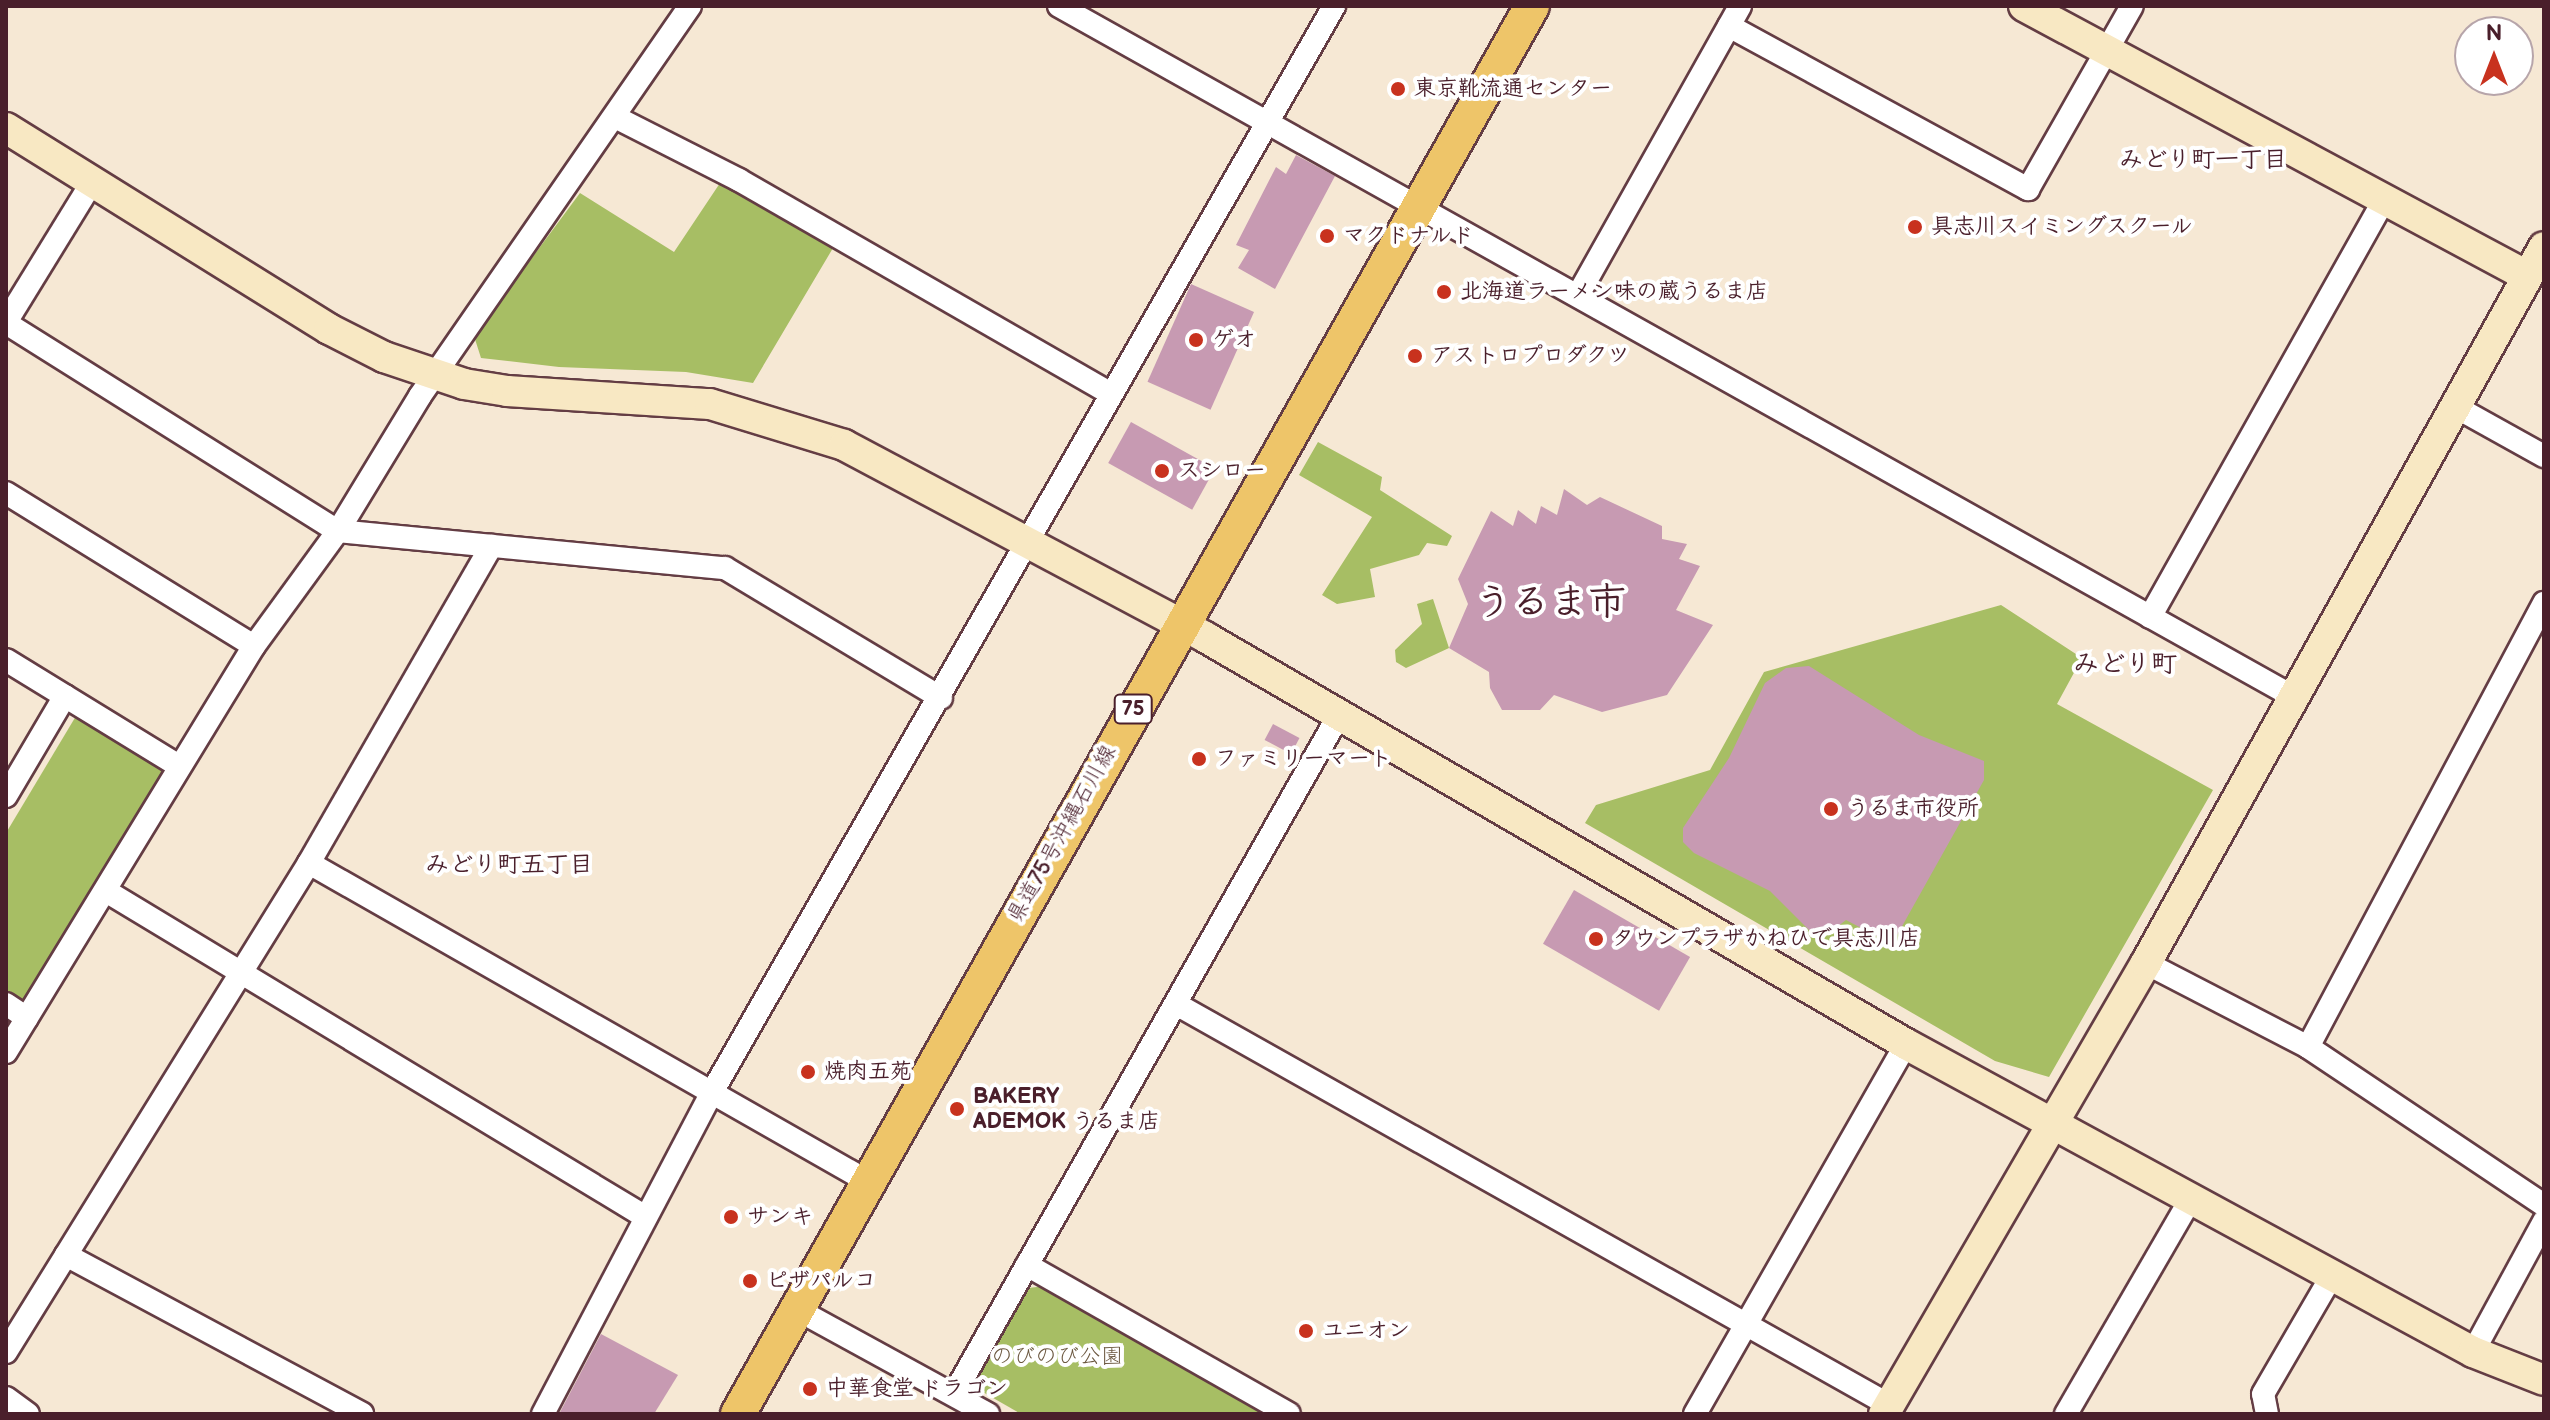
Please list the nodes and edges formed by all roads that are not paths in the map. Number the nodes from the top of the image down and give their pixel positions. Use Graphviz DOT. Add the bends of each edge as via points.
graph roads {
  1 [pos="690,6"];
  2 [pos="1059,6"];
  3 [pos="1334,6"];
  4 [pos="1532,6"];
  5 [pos="1740,6"];
  6 [pos="2024,6"];
  7 [pos="2132,6"];
  8 [pos="1729,26"];
  9 [pos="2109,51"];
  10 [pos="615,117"];
  11 [pos="1267,125"];
  12 [pos="6,128"];
  13 [pos="92,182"];
  14 [pos="2385,198"];
  15 [pos="1417,207"];
  16 [pos="2544,247"];
  17 [pos="2527,276"];
  18 [pos="1578,295"];
  19 [pos="6,323"];
  20 [pos="435,376"];
  21 [pos="1109,393"];
  22 [pos="2454,406"];
  23 [pos="2544,456"];
  24 [pos="6,493"];
  25 [pos="338,531"];
  26 [pos="1027,543"];
  27 [pos="491,546"];
  28 [pos="2544,603"];
  29 [pos="2150,617"];
  30 [pos="1180,624"];
  31 [pos="254,646"];
  32 [pos="6,660"];
  33 [pos="65,696"];
  34 [pos="2292,696"];
  35 [pos="941,698"];
  36 [pos="1339,715"];
  37 [pos="179,766"];
  38 [pos="6,796"];
  39 [pos="309,863"];
  40 [pos="106,891"];
  41 [pos="2146,963"];
  42 [pos="241,970"];
  43 [pos="6,1004"];
  44 [pos="1176,1004"];
  45 [pos="27,1018"];
  46 [pos="1906,1044"];
  47 [pos="2308,1047"];
  48 [pos="6,1052"];
  49 [pos="711,1094"];
  50 [pos="2052,1125"];
  51 [pos="867,1181"];
  52 [pos="2191,1198"];
  53 [pos="2544,1205"];
  54 [pos="644,1216"];
  55 [pos="2544,1221"];
  56 [pos="66,1255"];
  57 [pos="1027,1265"];
  58 [pos="2331,1277"];
  59 [pos="796,1309"];
  60 [pos="1749,1324"];
  61 [pos="6,1352"];
  62 [pos="2473,1352"];
  63 [pos="2544,1380"];
  64 [pos="954,1394"];
  65 [pos="6,1398"];
  66 [pos="1886,1410"];
  67 [pos="28,1414"];
  68 [pos="362,1414"];
  69 [pos="543,1414"];
  70 [pos="738,1414"];
  71 [pos="988,1414"];
  72 [pos="1289,1414"];
  73 [pos="1695,1414"];
  74 [pos="2066,1414"];
  75 [pos="2267,1414"];
  1 -- 10 [label="street"];
  2 -- 11 [label="street"];
  3 -- 11 [label="street"];
  4 -- 15 [label="main road, 県道75号沖縄石川線 / 75"];
  5 -- 8 [label="street"];
  6 -- 9 [label="street"];
  7 -- 9 [label="street"];
  8 -- 9 [label="street" via="2028,189"];
  8 -- 18 [label="street"];
  9 -- 14 [label="street"];
  10 -- 20 [label="street"];
  10 -- 21 [label="street" via="739,180"];
  11 -- 15 [label="street"];
  11 -- 21 [label="street"];
  12 -- 13 [label="street"];
  13 -- 19 [label="street"];
  13 -- 20 [label="street" via="329,329"];
  14 -- 17 [label="street"];
  14 -- 29 [label="street"];
  15 -- 18 [label="street"];
  15 -- 30 [label="main road, 県道75号沖縄石川線 / 75"];
  16 -- 17 [label="street"];
  17 -- 22 [label="street"];
  18 -- 29 [label="street"];
  19 -- 25 [label="street"];
  20 -- 25 [label="street"];
  20 -- 26 [label="street" via="507,391 676,399 748,412 844,445"];
  21 -- 26 [label="street"];
  22 -- 23 [label="street"];
  22 -- 34 [label="street"];
  24 -- 31 [label="street"];
  25 -- 27 [label="street"];
  25 -- 31 [label="street"];
  26 -- 30 [label="street"];
  26 -- 35 [label="street"];
  27 -- 35 [label="street" via="725,568"];
  27 -- 39 [label="street"];
  28 -- 47 [label="street"];
  29 -- 34 [label="street"];
  30 -- 36 [label="street"];
  30 -- 51 [label="main road, 県道75号沖縄石川線 / 75"];
  31 -- 37 [label="street"];
  32 -- 33 [label="street"];
  33 -- 37 [label="street"];
  33 -- 38 [label="street"];
  34 -- 41 [label="street"];
  35 -- 49 [label="street"];
  36 -- 44 [label="street"];
  36 -- 46 [label="street"];
  37 -- 40 [label="street"];
  39 -- 42 [label="street"];
  39 -- 49 [label="street"];
  40 -- 42 [label="street"];
  40 -- 45 [label="street"];
  41 -- 47 [label="street"];
  41 -- 50 [label="street"];
  42 -- 54 [label="street"];
  42 -- 56 [label="street"];
  43 -- 45 [label="street"];
  44 -- 57 [label="street"];
  44 -- 60 [label="street"];
  45 -- 48 [label="street"];
  46 -- 50 [label="street"];
  46 -- 60 [label="street"];
  47 -- 53 [label="street"];
  49 -- 51 [label="street"];
  49 -- 54 [label="street"];
  50 -- 52 [label="street"];
  50 -- 66 [label="street"];
  51 -- 59 [label="main road, 県道75号沖縄石川線 / 75"];
  52 -- 58 [label="street"];
  52 -- 74 [label="street"];
  54 -- 69 [label="street"];
  55 -- 62 [label="street"];
  56 -- 61 [label="street"];
  56 -- 68 [label="street"];
  57 -- 64 [label="street"];
  57 -- 72 [label="street"];
  58 -- 62 [label="street"];
  58 -- 75 [label="street" via="2263,1394"];
  59 -- 64 [label="street"];
  59 -- 70 [label="main road, 県道75号沖縄石川線 / 75"];
  60 -- 66 [label="street"];
  60 -- 73 [label="street"];
  62 -- 63 [label="street"];
  64 -- 71 [label="street"];
  65 -- 67 [label="street"];
}
